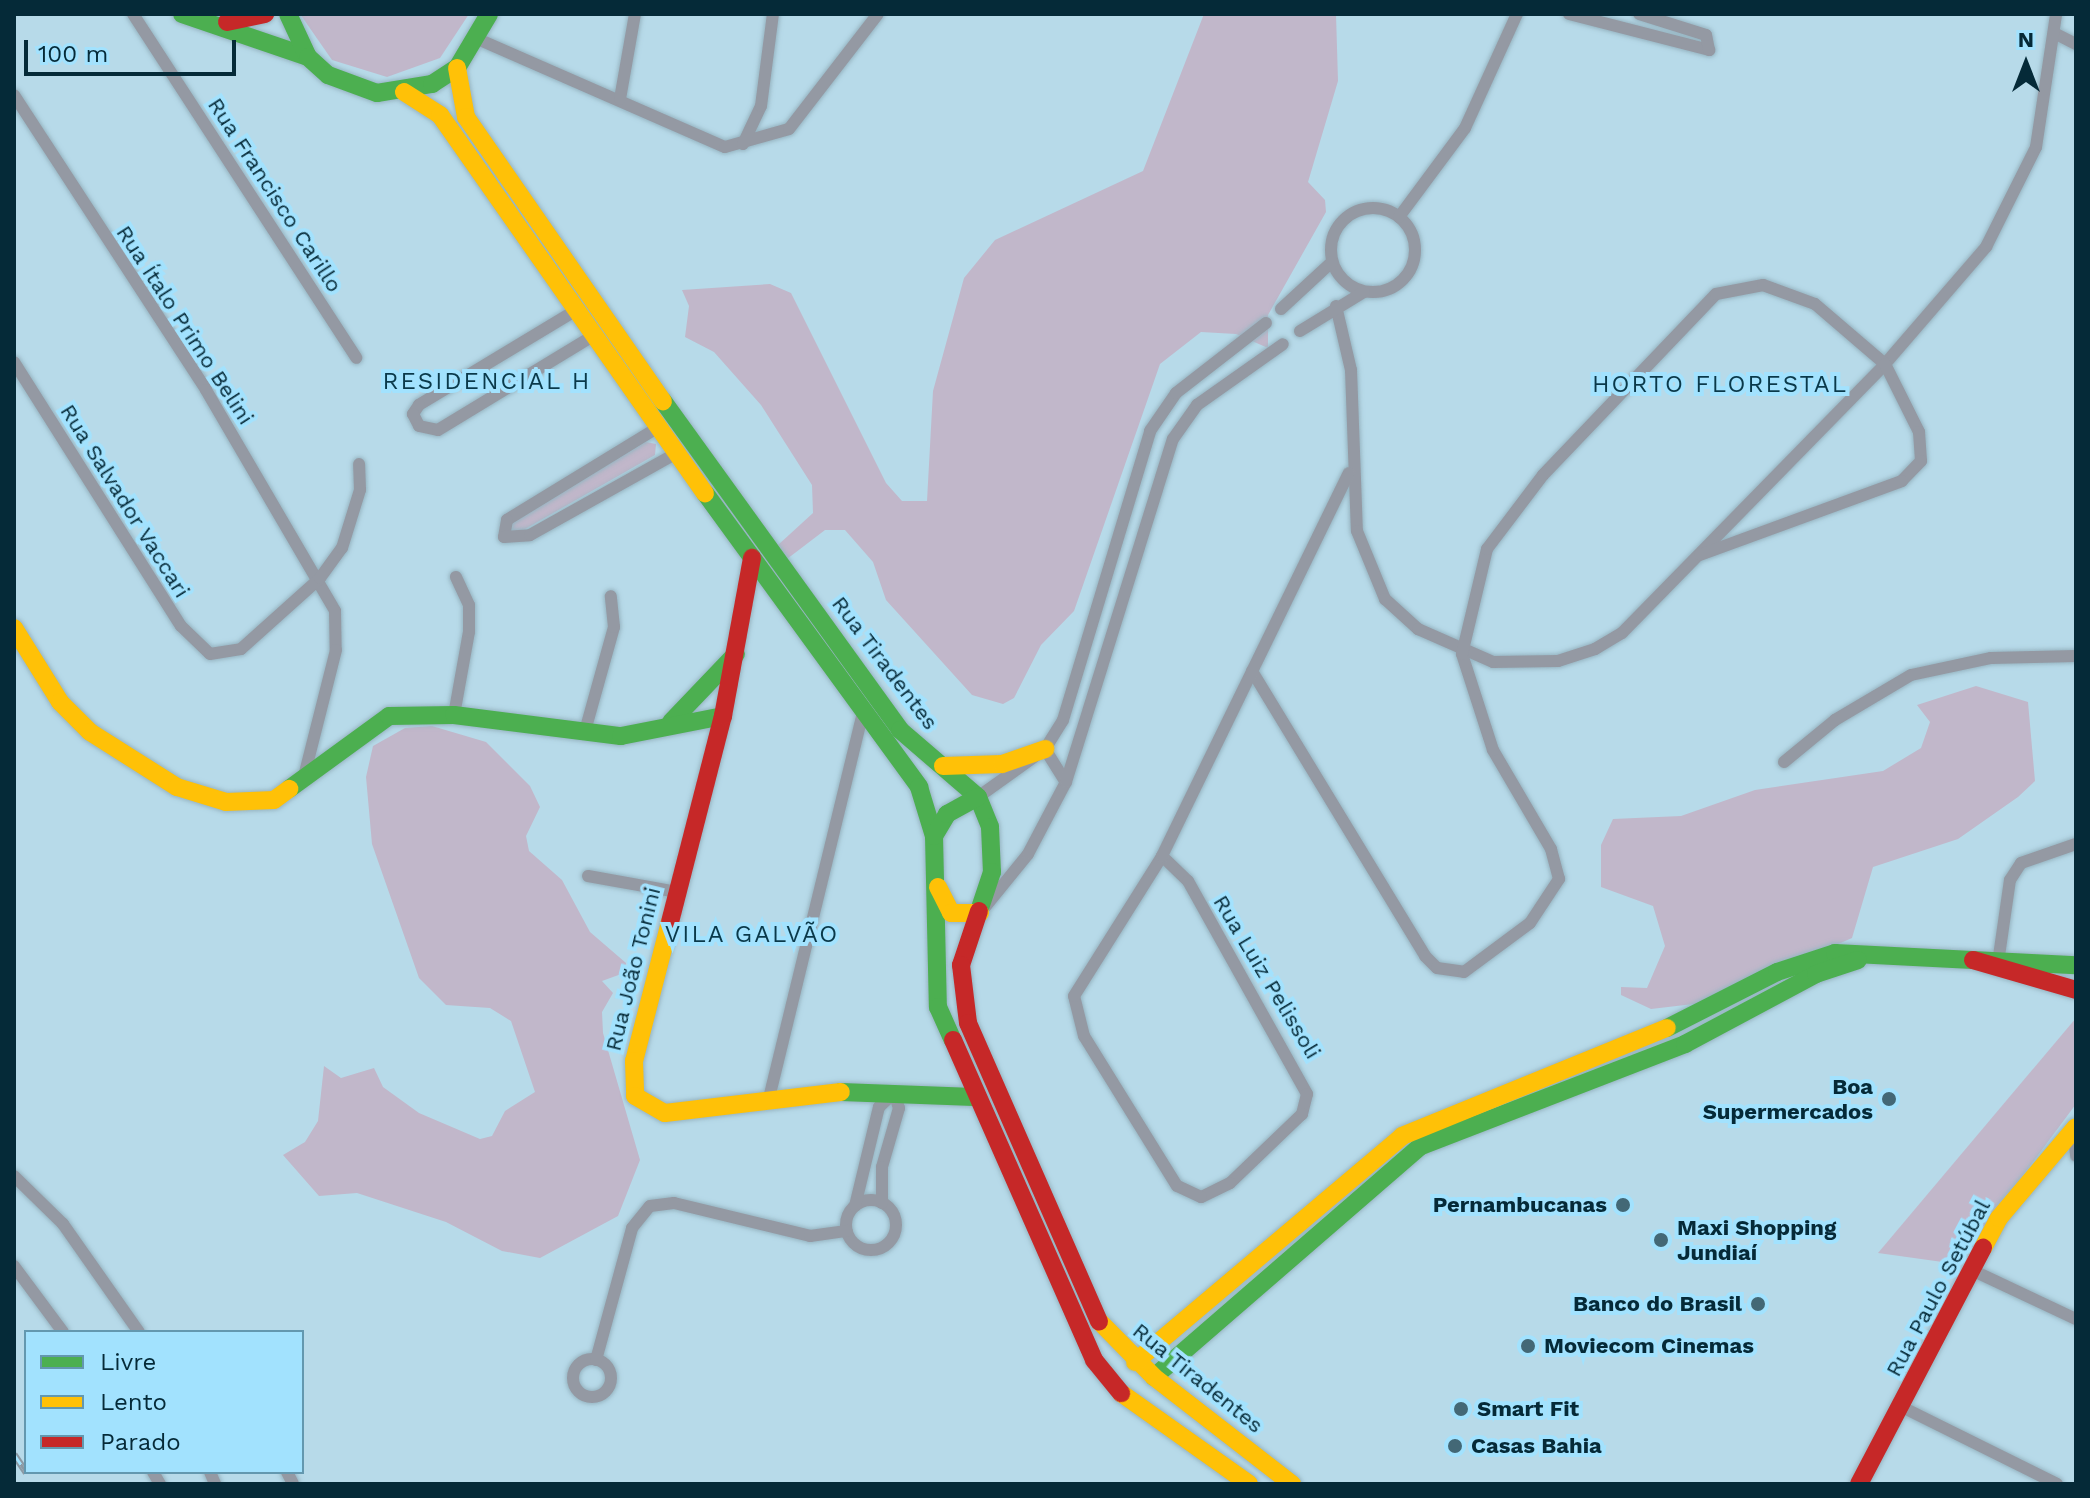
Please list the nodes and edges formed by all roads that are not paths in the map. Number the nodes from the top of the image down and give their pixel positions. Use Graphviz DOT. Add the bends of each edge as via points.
graph roads {
  1 [pos="133,14"];
  2 [pos="182,14"];
  3 [pos="265,14"];
  4 [pos="288,14"];
  5 [pos="489,14"];
  6 [pos="635,14"];
  7 [pos="773,14"];
  8 [pos="878,14"];
  9 [pos="1517,14"];
  10 [pos="1569,14"];
  11 [pos="1639,14"];
  12 [pos="2056,14"];
  13 [pos="212,21"];
  14 [pos="2056,34"];
  15 [pos="480,40"];
  16 [pos="2076,44"];
  17 [pos="308,57"];
  18 [pos="457,68"];
  19 [pos="404,92"];
  20 [pos="14,95"];
  21 [pos="620,99"];
  22 [pos="743,144"];
  23 [pos="1399,217"];
  24 [pos="1332,262"];
  25 [pos="1364,292"];
  26 [pos="1336,306"];
  27 [pos="1281,309"];
  28 [pos="573,312"];
  29 [pos="1266,323"];
  30 [pos="1300,331"];
  31 [pos="591,337"];
  32 [pos="1283,344"];
  33 [pos="356,358"];
  34 [pos="14,362"];
  35 [pos="1885,364"];
  36 [pos="657,428"];
  37 [pos="675,454"];
  38 [pos="359,464"];
  39 [pos="1350,471"];
  40 [pos="1700,555"];
  41 [pos="752,558"];
  42 [pos="456,577"];
  43 [pos="320,578"];
  44 [pos="611,596"];
  45 [pos="781,596"];
  46 [pos="746,611"];
  47 [pos="14,628"];
  48 [pos="736,654"];
  49 [pos="1462,654"];
  50 [pos="2076,656"];
  51 [pos="1252,671"];
  52 [pos="864,707"];
  53 [pos="454,715"];
  54 [pos="723,716"];
  55 [pos="671,722"];
  56 [pos="585,731"];
  57 [pos="1045,749"];
  58 [pos="1784,762"];
  59 [pos="943,766"];
  60 [pos="1066,782"];
  61 [pos="303,783"];
  62 [pos="978,797"];
  63 [pos="934,836"];
  64 [pos="2076,844"];
  65 [pos="1162,856"];
  66 [pos="936,875"];
  67 [pos="588,876"];
  68 [pos="677,892"];
  69 [pos="980,913"];
  70 [pos="1876,955"];
  71 [pos="1963,956"];
  72 [pos="1999,956"];
  73 [pos="2076,965"];
  74 [pos="1787,990"];
  75 [pos="2076,990"];
  76 [pos="1729,997"];
  77 [pos="1586,1058"];
  78 [pos="1625,1068"];
  79 [pos="894,1093"];
  80 [pos="770,1094"];
  81 [pos="974,1097"];
  82 [pos="1456,1108"];
  83 [pos="2074,1128"];
  84 [pos="1421,1146"];
  85 [pos="2076,1156"];
  86 [pos="14,1176"];
  87 [pos="882,1203"];
  88 [pos="855,1206"];
  89 [pos="847,1231"];
  90 [pos="14,1266"];
  91 [pos="1976,1272"];
  92 [pos="2076,1319"];
  93 [pos="62,1330"];
  94 [pos="138,1330"];
  95 [pos="596,1360"];
  96 [pos="1094,1360"];
  97 [pos="1132,1367"];
  98 [pos="1154,1377"];
  99 [pos="1126,1399"];
  100 [pos="1902,1407"];
  101 [pos="1222,1425"];
  102 [pos="1167,1428"];
  103 [pos="1249,1484"];
  104 [pos="1292,1484"];
  105 [pos="1859,1484"];
  106 [pos="2057,1484"];
  1 -- 33 [label="street, Rua Francisco Carillo"];
  2 -- 13 [label="street"];
  3 -- 13 [label="street"];
  4 -- 17 [label="street"];
  5 -- 15 [label="street"];
  6 -- 21 [label="street"];
  7 -- 22 [label="street" via="756,128"];
  8 -- 22 [label="street" via="789,129"];
  9 -- 23 [label="street" via="1465,128"];
  10 -- 11 [label="street" via="1698,52 1711,45 1706,35"];
  12 -- 14 [label="street"];
  13 -- 17 [label="street"];
  14 -- 16 [label="street"];
  14 -- 35 [label="street" via="2036,147 2009,208 1951,293"];
  15 -- 18 [label="street"];
  15 -- 21 [label="street"];
  17 -- 19 [label="street" via="351,87"];
  18 -- 19 [label="street"];
  18 -- 59 [label="street, Rua Tiradentes" via="466,117 524,207 900,730"];
  19 -- 28 [label="street, Rua Tiradentes" via="440,115"];
  20 -- 43 [label="street, Rua Ítalo Primo Belini"];
  21 -- 22 [label="street" via="713,145"];
  23 -- 24 [label="street" via="1374,208 1349,215 1333,236"];
  23 -- 25 [label="street" via="1416,249 1412,268 1400,283"];
  24 -- 25 [label="street"];
  24 -- 27 [label="street"];
  25 -- 26 [label="street"];
  26 -- 30 [label="street"];
  26 -- 39 [label="street" via="1351,370"];
  28 -- 31 [label="street, Rua Tiradentes"];
  28 -- 31 [label="street" via="419,405 413,414 419,426 438,430"];
  29 -- 57 [label="street" via="1176,393 1150,431 1070,698"];
  31 -- 36 [label="street, Rua Tiradentes"];
  32 -- 60 [label="street" via="1197,405 1173,439"];
  34 -- 43 [label="street, Rua Salvador Vaccari" via="181,626 210,654 241,649"];
  35 -- 40 [label="street"];
  35 -- 40 [label="street" via="1919,432 1921,461 1914,473 1765,536"];
  35 -- 49 [label="street" via="1844,324 1785,292 1742,284 1716,294 1506,517 1476,579"];
  36 -- 37 [label="street, Rua Tiradentes"];
  36 -- 37 [label="street" via="507,520 504,537 530,535"];
  37 -- 41 [label="street, Rua Tiradentes"];
  38 -- 43 [label="street" via="360,490 342,548"];
  39 -- 49 [label="street" via="1360,543 1385,599"];
  39 -- 51 [label="street, Rua Luiz Pelissoli"];
  40 -- 49 [label="street" via="1622,633 1595,649 1524,664"];
  41 -- 45 [label="street, Rua Tiradentes"];
  41 -- 46 [label="street, Rua João Tonini"];
  42 -- 53 [label="street" via="469,605 469,632"];
  43 -- 61 [label="street, Rua Ítalo Primo Belini" via="335,611 336,650"];
  44 -- 56 [label="street" via="614,627"];
  45 -- 46 [label="street"];
  45 -- 52 [label="street, Rua Tiradentes"];
  46 -- 48 [label="street, Rua João Tonini"];
  47 -- 61 [label="street" via="60,702 90,732 152,773 226,802 274,800"];
  48 -- 54 [label="street, Rua João Tonini"];
  48 -- 55 [label="street"];
  49 -- 51 [label="street" via="1493,750 1551,849 1559,879 1530,923 1464,972 1437,968 1425,956"];
  50 -- 58 [label="street" via="1991,658 1911,675 1835,720"];
  51 -- 65 [label="street, Rua Luiz Pelissoli"];
  52 -- 63 [label="street, Rua Tiradentes" via="919,787"];
  52 -- 80 [label="street"];
  53 -- 56 [label="street"];
  53 -- 61 [label="street" via="389,716 365,727"];
  54 -- 55 [label="street"];
  54 -- 68 [label="street, Rua João Tonini"];
  55 -- 56 [label="street" via="642,734"];
  57 -- 59 [label="street" via="1002,764"];
  57 -- 60 [label="street"];
  57 -- 62 [label="street"];
  59 -- 62 [label="street, Rua Tiradentes"];
  60 -- 69 [label="street" via="1028,854"];
  62 -- 63 [label="street" via="947,814"];
  62 -- 69 [label="street, Rua Tiradentes" via="993,855"];
  63 -- 66 [label="street, Rua Tiradentes"];
  64 -- 72 [label="street" via="2021,863 2010,880"];
  65 -- 65 [label="street, Rua Luiz Pelissoli" via="1081,976 1075,1015 1177,1186 1201,1197 1230,1183 1302,1114 1307,1094 1188,881"];
  66 -- 69 [label="street" via="951,913"];
  66 -- 81 [label="street, Rua Tiradentes" via="933,984"];
  67 -- 68 [label="street"];
  68 -- 80 [label="street, Rua João Tonini" via="634,1061 635,1096 665,1113"];
  69 -- 97 [label="street, Rua Tiradentes" via="961,965 968,1023 1081,1290"];
  70 -- 71 [label="street"];
  70 -- 74 [label="street"];
  70 -- 76 [label="street" via="1821,957"];
  71 -- 72 [label="street"];
  71 -- 75 [label="street"];
  72 -- 73 [label="street"];
  74 -- 76 [label="street"];
  74 -- 78 [label="street"];
  76 -- 77 [label="street"];
  77 -- 78 [label="street"];
  77 -- 82 [label="street"];
  78 -- 84 [label="street"];
  79 -- 80 [label="street, Rua João Tonini"];
  79 -- 81 [label="street, Rua João Tonini"];
  79 -- 87 [label="street" via="899,1108 882,1167"];
  79 -- 88 [label="street" via="879,1107"];
  81 -- 96 [label="street, Rua Tiradentes"];
  82 -- 84 [label="street"];
  82 -- 97 [label="street" via="1402,1136"];
  83 -- 85 [label="street"];
  83 -- 91 [label="street, Rua Paulo Setúbal" via="1999,1218"];
  84 -- 98 [label="street"];
  86 -- 94 [label="street" via="63,1224"];
  87 -- 88 [label="street"];
  87 -- 89 [label="street" via="895,1219 886,1245 866,1250"];
  88 -- 89 [label="street"];
  89 -- 95 [label="street" via="810,1236 674,1203 650,1206 632,1228"];
  90 -- 93 [label="street"];
  91 -- 92 [label="street"];
  91 -- 100 [label="street, Rua Paulo Setúbal"];
  96 -- 97 [label="street"];
  96 -- 99 [label="street, Rua Tiradentes"];
  97 -- 98 [label="street, Rua Tiradentes"];
  97 -- 99 [label="street"];
  98 -- 101 [label="street, Rua Tiradentes"];
  99 -- 102 [label="street, Rua Tiradentes"];
  100 -- 105 [label="street, Rua Paulo Setúbal"];
  100 -- 106 [label="street"];
  101 -- 102 [label="street" via="1178,1403 1166,1410"];
  101 -- 104 [label="street, Rua Tiradentes"];
  102 -- 103 [label="street, Rua Tiradentes"];
}
